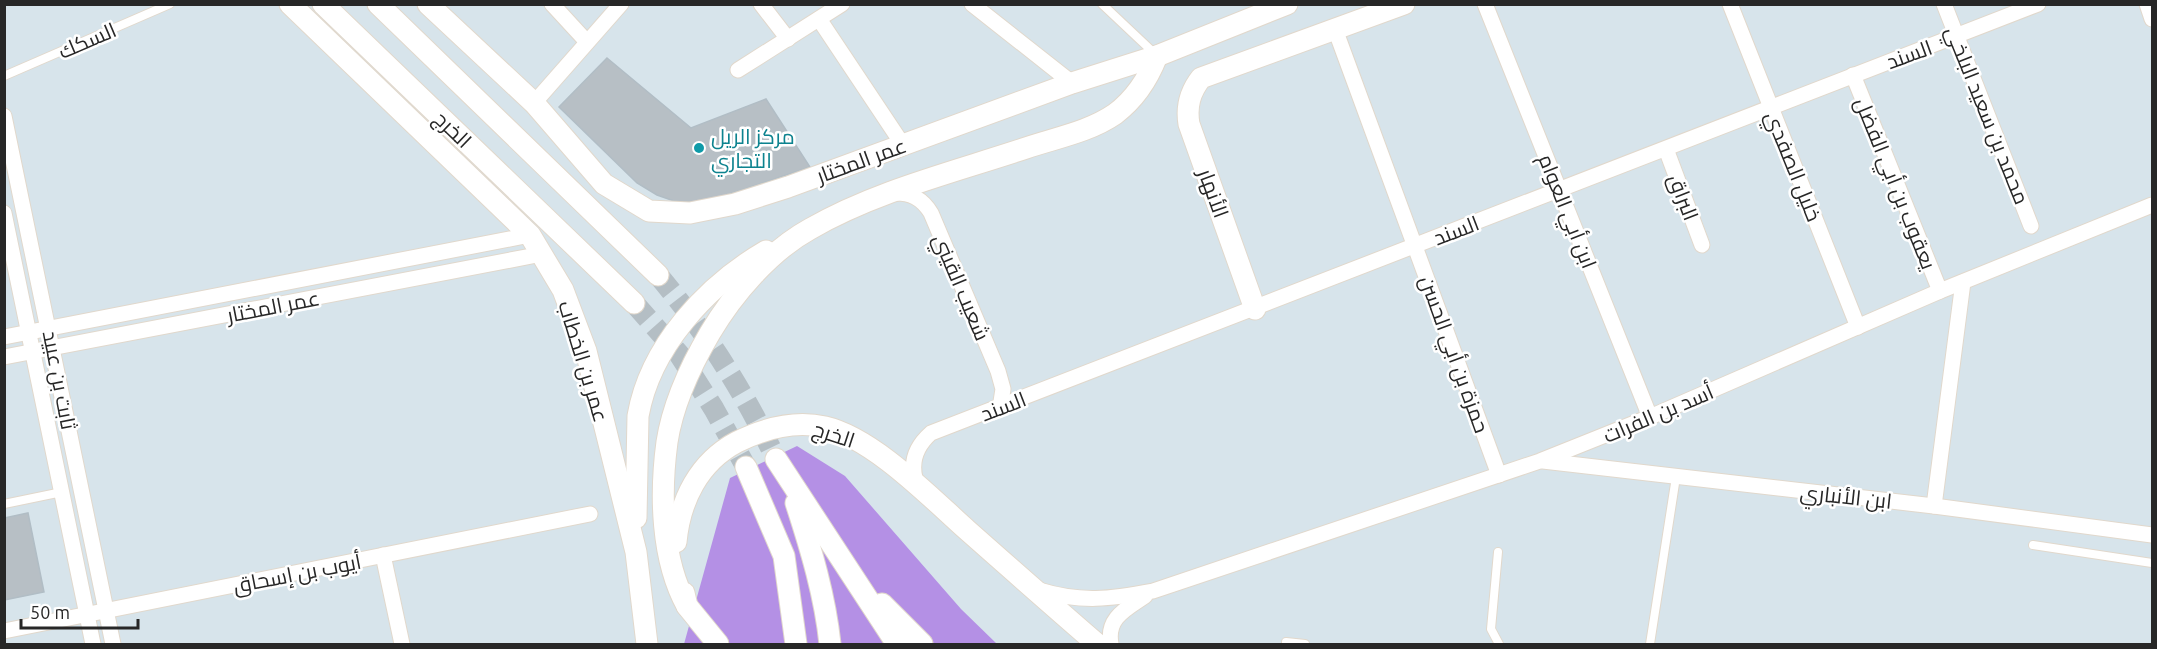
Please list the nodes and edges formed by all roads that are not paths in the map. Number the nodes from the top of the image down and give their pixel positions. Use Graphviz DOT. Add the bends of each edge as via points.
graph roads {
  1 [pos="170,4"];
  2 [pos="290,4"];
  3 [pos="323,4"];
  4 [pos="378,4"];
  5 [pos="428,4"];
  6 [pos="552,4"];
  7 [pos="621,4"];
  8 [pos="761,4"];
  9 [pos="842,4"];
  10 [pos="972,4"];
  11 [pos="1102,4"];
  12 [pos="1404,4"];
  13 [pos="1485,4"];
  14 [pos="1730,4"];
  15 [pos="1944,4"];
  16 [pos="2038,4"];
  17 [pos="2147,4"];
  18 [pos="1277,6"];
  19 [pos="819,19"];
  20 [pos="2152,19"];
  21 [pos="1335,29"];
  22 [pos="1957,37"];
  23 [pos="788,39"];
  24 [pos="587,42"];
  25 [pos="1157,56"];
  26 [pos="738,70"];
  27 [pos="1853,75"];
  28 [pos="4,76"];
  29 [pos="1072,83"];
  30 [pos="534,102"];
  31 [pos="1771,108"];
  32 [pos="4,116"];
  33 [pos="903,145"];
  34 [pos="1666,149"];
  35 [pos="1559,190"];
  36 [pos="889,193"];
  37 [pos="2152,205"];
  38 [pos="4,213"];
  39 [pos="2031,226"];
  40 [pos="809,229"];
  41 [pos="530,235"];
  42 [pos="1702,245"];
  43 [pos="1417,246"];
  44 [pos="542,254"];
  45 [pos="658,274"];
  46 [pos="1964,282"];
  47 [pos="1940,291"];
  48 [pos="634,303"];
  49 [pos="1255,309"];
  50 [pos="1858,327"];
  51 [pos="49,328"];
  52 [pos="30,332"];
  53 [pos="4,337"];
  54 [pos="53,348"];
  55 [pos="34,351"];
  56 [pos="4,357"];
  57 [pos="1000,408"];
  58 [pos="1650,417"];
  59 [pos="1540,461"];
  60 [pos="746,467"];
  61 [pos="1499,476"];
  62 [pos="1676,477"];
  63 [pos="918,487"];
  64 [pos="62,491"];
  65 [pos="4,504"];
  66 [pos="1934,506"];
  67 [pos="590,514"];
  68 [pos="2152,535"];
  69 [pos="2033,545"];
  70 [pos="636,552"];
  71 [pos="1498,552"];
  72 [pos="383,555"];
  73 [pos="2152,563"];
  74 [pos="850,571"];
  75 [pos="1033,588"];
  76 [pos="1153,591"];
  77 [pos="687,606"];
  78 [pos="106,610"];
  79 [pos="87,614"];
  80 [pos="4,631"];
  81 [pos="93,645"];
  82 [pos="112,645"];
  83 [pos="402,645"];
  84 [pos="647,645"];
  85 [pos="718,645"];
  86 [pos="796,645"];
  87 [pos="830,645"];
  88 [pos="897,645"];
  89 [pos="922,645"];
  90 [pos="1096,645"];
  91 [pos="1111,645"];
  92 [pos="1286,645"];
  93 [pos="1305,645"];
  94 [pos="1499,645"];
  95 [pos="1650,645"];
  1 -- 28 [label="lane, السكك"];
  2 -- 41 [label="street, عمر بن الخطاب"];
  3 -- 48 [label="street, الخرج"];
  4 -- 45 [label="street, الخرج"];
  5 -- 30 [label="street, عمر المختار"];
  6 -- 24 [label="street"];
  7 -- 24 [label="street"];
  8 -- 23 [label="street"];
  9 -- 19 [label="street"];
  10 -- 29 [label="street"];
  11 -- 25 [label="lane"];
  12 -- 21 [label="street"];
  13 -- 35 [label="street, ابن أبي العوام"];
  14 -- 31 [label="street, خليل الصفدي"];
  15 -- 22 [label="street, محمد بن سعيد البلخي"];
  16 -- 22 [label="street, السند"];
  17 -- 20 [label="street"];
  18 -- 25 [label="street, عمر المختار"];
  19 -- 23 [label="street"];
  19 -- 33 [label="street"];
  21 -- 43 [label="street, حمزة بن أبي الحسن"];
  21 -- 49 [label="street, الأنهار" via="1201,78 1190,95 1189,124"];
  22 -- 27 [label="street, السند"];
  22 -- 39 [label="street, محمد بن سعيد البلخي"];
  23 -- 26 [label="street"];
  24 -- 30 [label="street"];
  25 -- 29 [label="street, عمر المختار"];
  25 -- 36 [label="street" via="1136,94 1103,121"];
  27 -- 31 [label="street, السند"];
  27 -- 47 [label="street, يعقوب بن أبي الفضل"];
  29 -- 33 [label="street, عمر المختار"];
  30 -- 33 [label="street, عمر المختار" via="604,184 649,211 690,213 735,204"];
  31 -- 34 [label="street, السند"];
  31 -- 50 [label="street, خليل الصفدي"];
  32 -- 51 [label="street, ثابت بن عبيد"];
  34 -- 35 [label="street, السند"];
  34 -- 42 [label="street, البراق"];
  35 -- 43 [label="street, السند"];
  35 -- 58 [label="street, ابن أبي العوام"];
  36 -- 40 [label="street"];
  36 -- 57 [label="street, شعيب القيني" via="911,195 931,213 998,371 1003,389"];
  37 -- 46 [label="street, أسد بن الفرات"];
  38 -- 52 [label="street, ثابت بن عبيد"];
  40 -- 70 [label="street" via="760,255 716,289 682,325 653,367 638,416"];
  40 -- 77 [label="street" via="766,264 730,304 700,350 669,425 664,510 671,568"];
  41 -- 44 [label="street, عمر بن الخطاب"];
  41 -- 51 [label="street, عمر المختار"];
  43 -- 49 [label="street, السند"];
  43 -- 61 [label="street, حمزة بن أبي الحسن"];
  44 -- 54 [label="street, عمر المختار"];
  44 -- 70 [label="street, عمر بن الخطاب" via="563,290 585,351"];
  46 -- 47 [label="street, أسد بن الفرات"];
  46 -- 66 [label="street, يعقوب بن أبي الفضل"];
  47 -- 50 [label="street, أسد بن الفرات"];
  49 -- 57 [label="street, السند"];
  50 -- 58 [label="street, أسد بن الفرات"];
  51 -- 52 [label="street, عمر المختار"];
  51 -- 54 [label="street, ثابت بن عبيد"];
  52 -- 53 [label="street, عمر المختار"];
  52 -- 55 [label="street, ثابت بن عبيد"];
  54 -- 55 [label="street, عمر المختار"];
  54 -- 78 [label="street, ثابت بن عبيد"];
  55 -- 56 [label="street, عمر المختار"];
  55 -- 64 [label="street, ثابت بن عبيد"];
  57 -- 63 [label="street, السند" via="931,433 913,464"];
  58 -- 59 [label="street, أسد بن الفرات"];
  59 -- 61 [label="street, أسد بن الفرات"];
  59 -- 62 [label="street, ابن الأنباري"];
  60 -- 86 [label="street" via="784,556"];
  61 -- 76 [label="street, أسد بن الفرات"];
  62 -- 66 [label="street, ابن الأنباري"];
  62 -- 95 [label="lane"];
  63 -- 75 [label="street, الخرج"];
  63 -- 77 [label="street, الخرج" via="867,446 826,427 783,426 740,441 700,474 680,513 676,556"];
  64 -- 65 [label="lane"];
  64 -- 79 [label="street, ثابت بن عبيد"];
  66 -- 68 [label="street, ابن الأنباري"];
  67 -- 72 [label="street, أيوب بن إسحاق"];
  69 -- 73 [label="lane"];
  70 -- 84 [label="street, عمر بن الخطاب"];
  71 -- 94 [label="lane" via="1491,629"];
  72 -- 78 [label="street, أيوب بن إسحاق"];
  72 -- 83 [label="street"];
  74 -- 87 [label="street" via="776,459 794,495 812,550"];
  74 -- 88 [label="street"];
  74 -- 89 [label="street"];
  75 -- 76 [label="street, أسد بن الفرات" via="1058,596 1105,600"];
  75 -- 90 [label="street, الخرج"];
  76 -- 91 [label="street, أسد بن الفرات" via="1112,621"];
  77 -- 85 [label="street, الخرج"];
  78 -- 79 [label="street, أيوب بن إسحاق"];
  78 -- 82 [label="street, ثابت بن عبيد"];
  79 -- 80 [label="street, أيوب بن إسحاق"];
  79 -- 81 [label="street, ثابت بن عبيد"];
  92 -- 93 [label="lane"];
}
